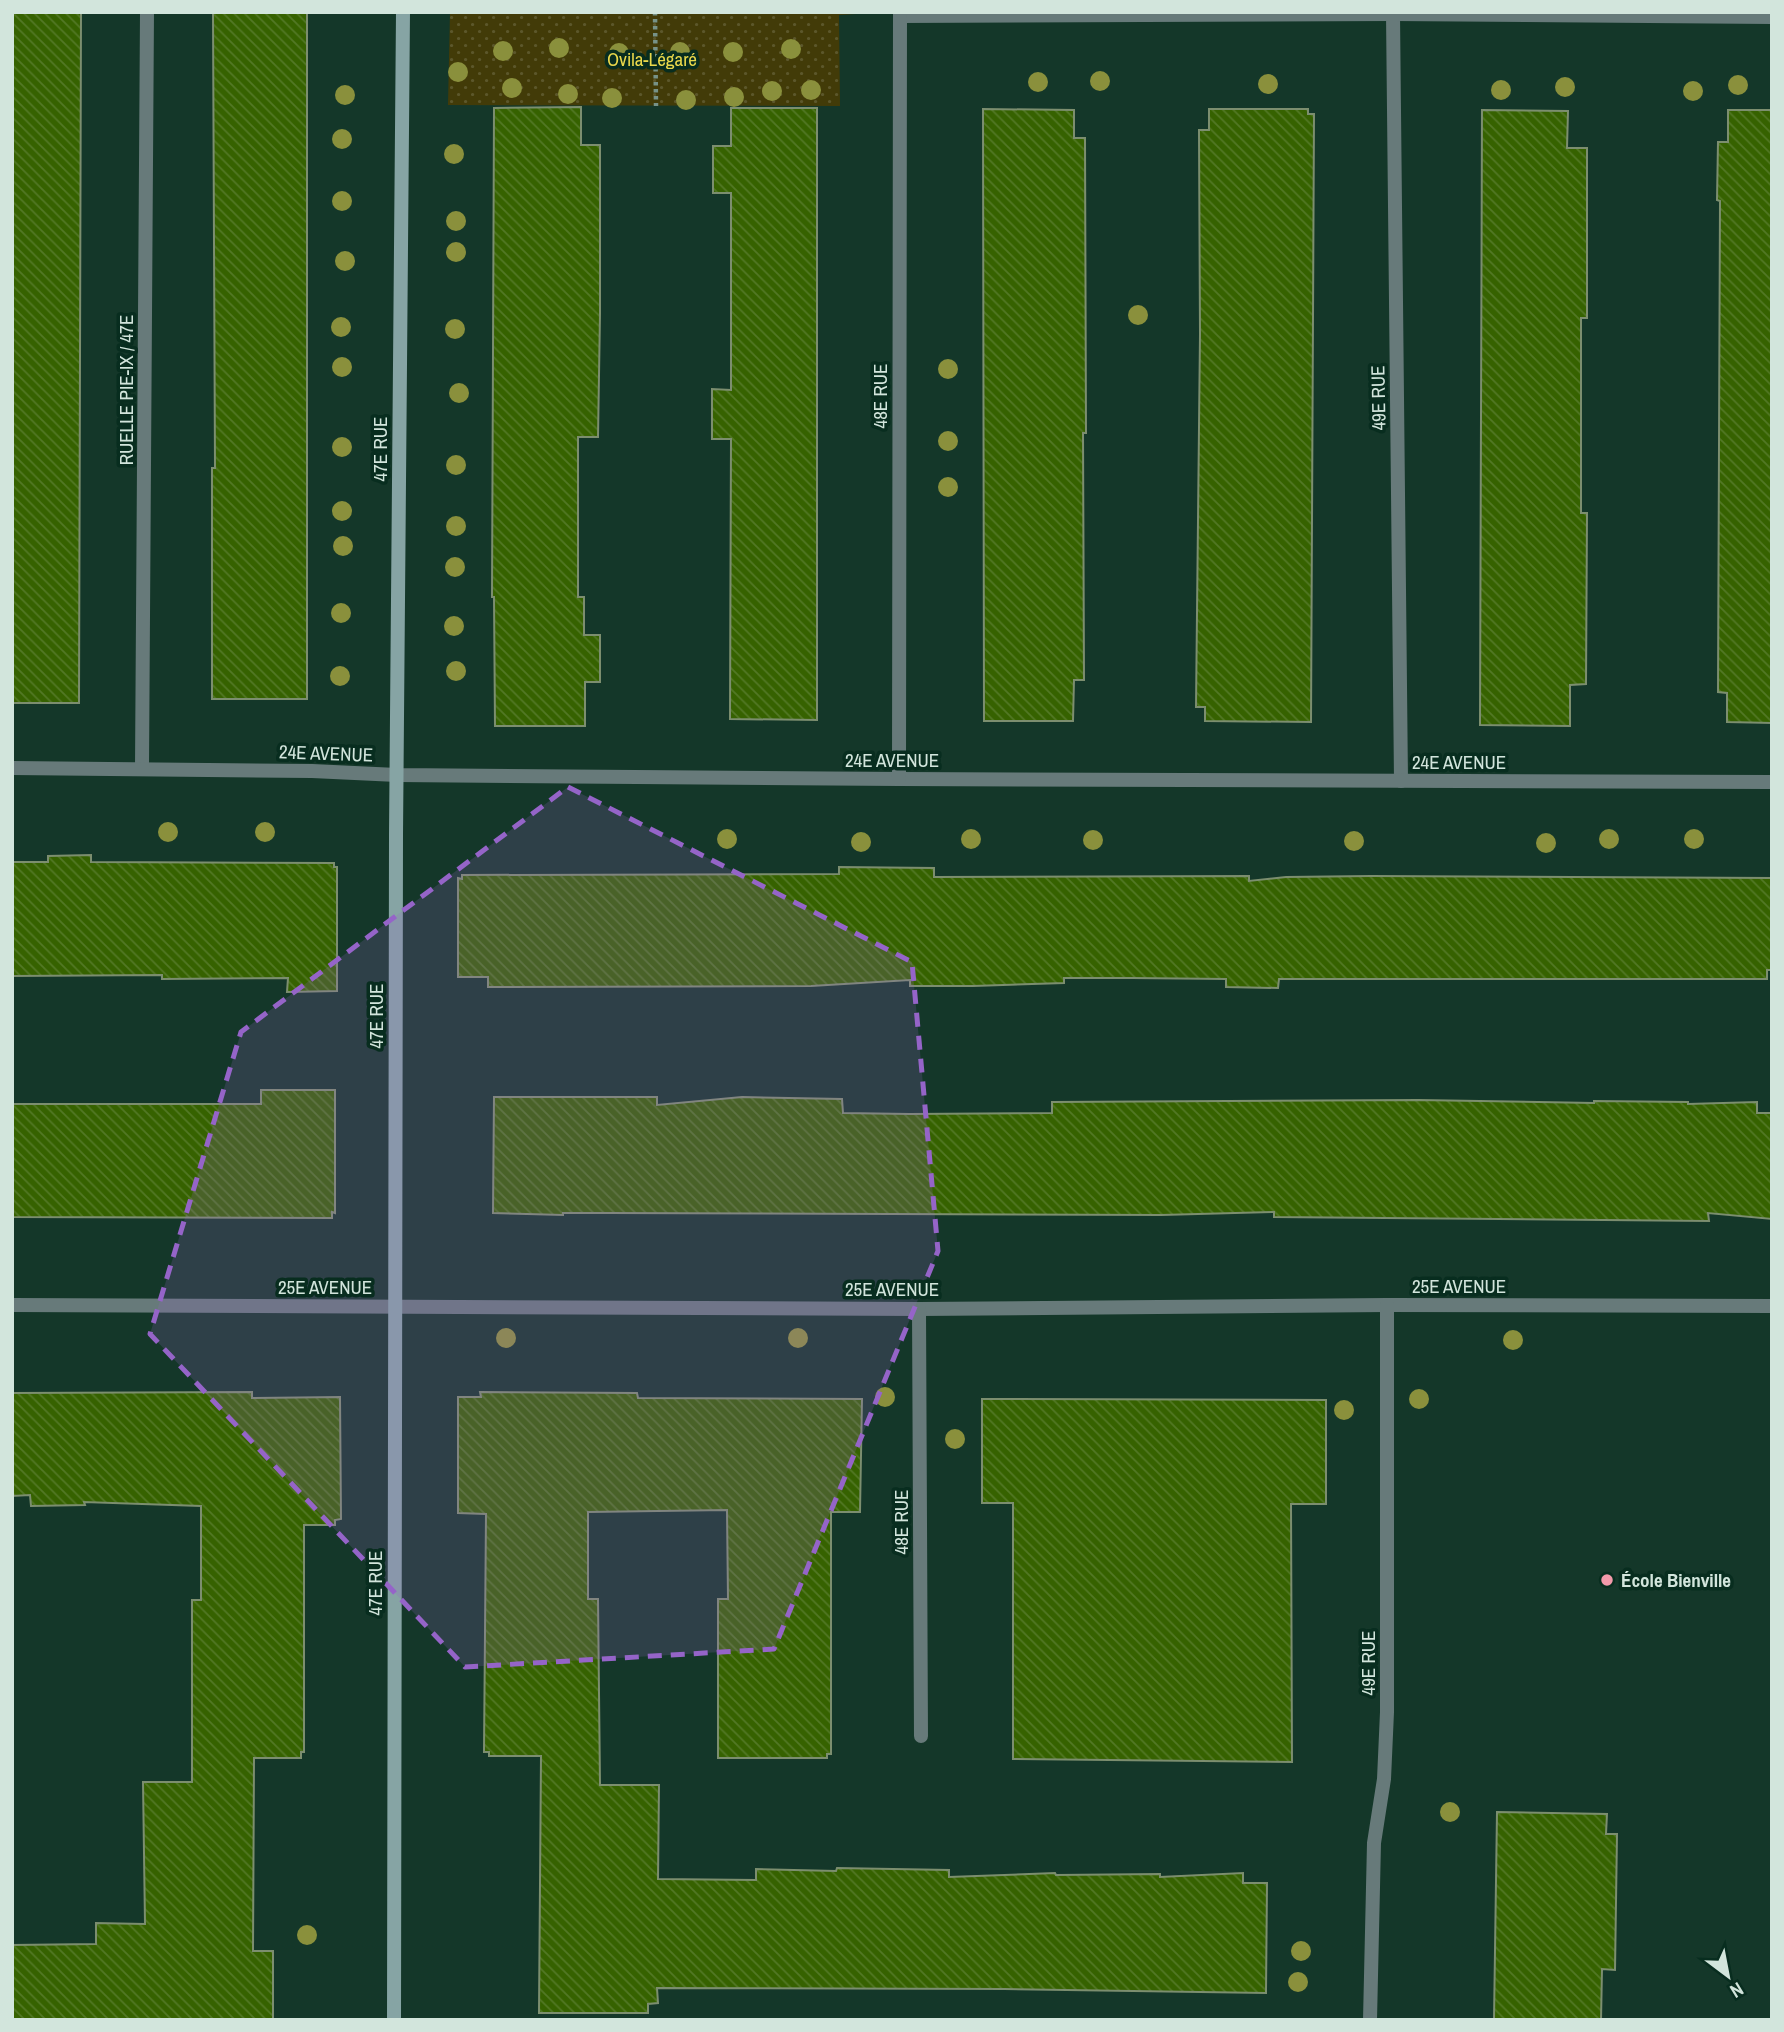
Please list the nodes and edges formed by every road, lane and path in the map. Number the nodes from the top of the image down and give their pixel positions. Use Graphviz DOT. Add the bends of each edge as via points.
graph roads {
  1 [pos="147,12"];
  2 [pos="402,12"];
  3 [pos="655,12"];
  4 [pos="900,14"];
  5 [pos="1393,14"];
  6 [pos="1772,17"];
  7 [pos="656,106"];
  8 [pos="12,768"];
  9 [pos="142,768"];
  10 [pos="397,775"];
  11 [pos="899,779"];
  12 [pos="1401,781"];
  13 [pos="1772,782"];
  14 [pos="12,1305"];
  15 [pos="1387,1305"];
  16 [pos="1772,1306"];
  17 [pos="395,1307"];
  18 [pos="919,1309"];
  19 [pos="921,1736"];
  20 [pos="394,2020"];
  21 [pos="1370,2020"];
  1 -- 9 [label="street, RUELLE PIE-IX / 47E"];
  2 -- 10 [label="street, 47E RUE"];
  3 -- 7 [label="path"];
  4 -- 5 [label="street"];
  4 -- 11 [label="street, 48E RUE"];
  5 -- 6 [label="street"];
  5 -- 12 [label="street, 49E RUE"];
  8 -- 9 [label="street, 24E AVENUE"];
  9 -- 10 [label="street, 24E AVENUE"];
  10 -- 11 [label="street, 24E AVENUE"];
  10 -- 17 [label="street, 47E RUE"];
  11 -- 12 [label="street, 24E AVENUE"];
  12 -- 13 [label="street, 24E AVENUE"];
  14 -- 17 [label="street, 25E AVENUE"];
  15 -- 16 [label="street, 25E AVENUE"];
  15 -- 18 [label="street, 25E AVENUE"];
  15 -- 21 [label="street, 49E RUE" via="1387,1712 1384,1779 1374,1843"];
  17 -- 18 [label="street, 25E AVENUE"];
  17 -- 20 [label="street, 47E RUE"];
  18 -- 19 [label="street, 48E RUE"];
}
